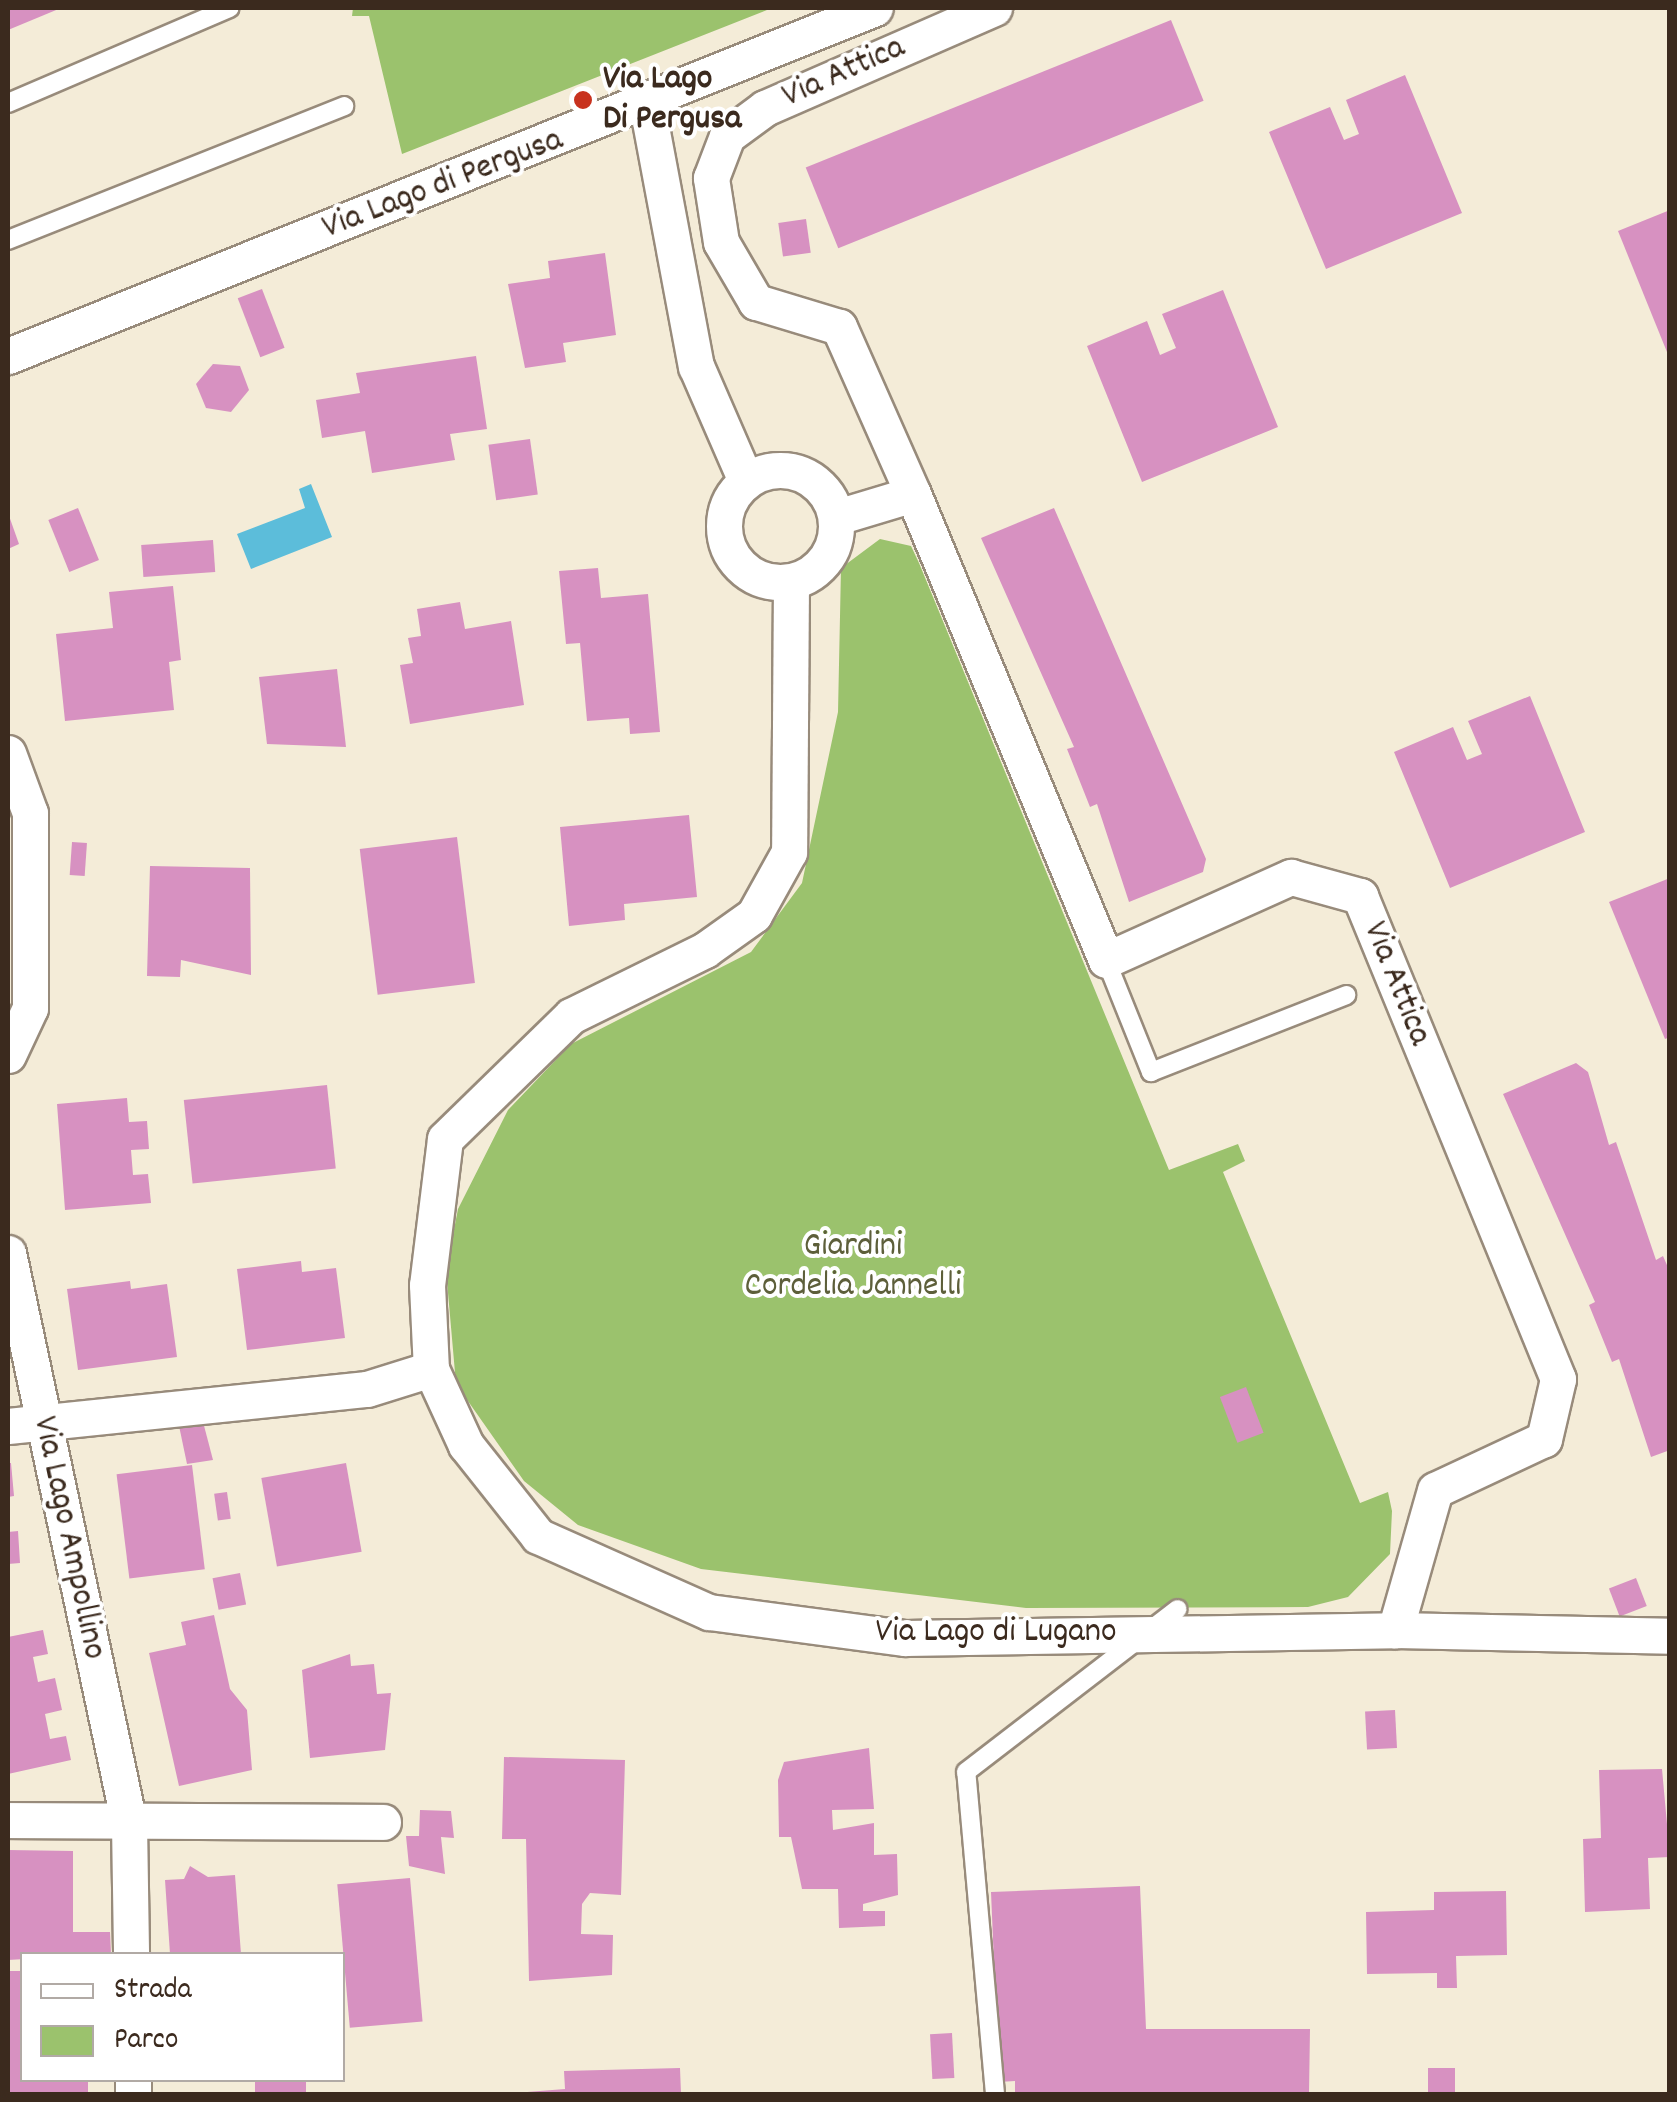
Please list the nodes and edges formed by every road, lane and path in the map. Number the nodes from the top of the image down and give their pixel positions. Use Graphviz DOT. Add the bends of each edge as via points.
graph roads {
  1 [pos="230,8"];
  2 [pos="876,8"];
  3 [pos="994,8"];
  4 [pos="8,103"];
  5 [pos="647,105"];
  6 [pos="344,106"];
  7 [pos="8,240"];
  8 [pos="9,351"];
  9 [pos="746,481"];
  10 [pos="913,494"];
  11 [pos="836,518"];
  12 [pos="791,582"];
  13 [pos="8,753"];
  14 [pos="1106,960"];
  15 [pos="1346,994"];
  16 [pos="8,1055"];
  17 [pos="8,1253"];
  18 [pos="431,1368"];
  19 [pos="44,1422"];
  20 [pos="8,1426"];
  21 [pos="1178,1608"];
  22 [pos="1395,1630"];
  23 [pos="1146,1634"];
  24 [pos="1670,1636"];
  25 [pos="8,1820"];
  26 [pos="383,1822"];
  27 [pos="129,1823"];
  28 [pos="131,1952"];
  29 [pos="995,2094"];
  1 -- 4 [label="lane"];
  2 -- 5 [label="street, Via Lago di Pergusa"];
  3 -- 10 [label="street, Via Attica" via="765,108 727,136 711,178 721,242 756,302 840,327"];
  5 -- 8 [label="street, Via Lago di Pergusa"];
  5 -- 9 [label="street" via="696,366"];
  6 -- 7 [label="lane"];
  9 -- 11 [label="street" via="801,474"];
  9 -- 12 [label="street" via="726,512 728,550 754,576"];
  10 -- 11 [label="street"];
  10 -- 14 [label="street, Via Attica"];
  11 -- 12 [label="street" via="831,551"];
  12 -- 18 [label="street, Via Lago di Lugano" via="788,852 754,915 705,950 571,1016 445,1139 427,1285"];
  13 -- 16 [label="street" via="30,813 30,1008"];
  14 -- 15 [label="lane" via="1151,1072"];
  14 -- 22 [label="street, Via Attica" via="1291,877 1360,896 1558,1378 1544,1439 1435,1490"];
  17 -- 19 [label="street, Via Lago Ampollino"];
  18 -- 19 [label="street" via="367,1389"];
  18 -- 23 [label="street, Via Lago di Lugano" via="466,1444 538,1536 709,1612 905,1638"];
  19 -- 20 [label="street"];
  19 -- 27 [label="street, Via Lago Ampollino"];
  21 -- 23 [label="lane"];
  22 -- 23 [label="street, Via Lago di Lugano"];
  22 -- 24 [label="street, Via Lago di Lugano"];
  23 -- 29 [label="lane" via="966,1772"];
  25 -- 27 [label="street"];
  26 -- 27 [label="street"];
  27 -- 28 [label="street, Via Lago Ampollino"];
}
